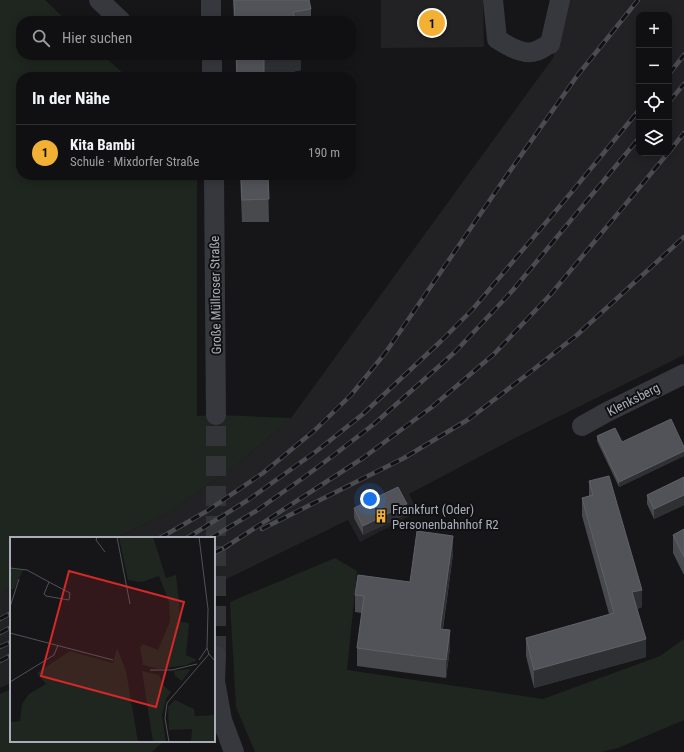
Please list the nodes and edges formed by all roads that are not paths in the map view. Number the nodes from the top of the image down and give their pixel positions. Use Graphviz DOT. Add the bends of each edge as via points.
graph roads {
  1 [pos="99,0"];
  2 [pos="211,0"];
  3 [pos="493,0"];
  4 [pos="560,0"];
  5 [pos="116,16"];
  6 [pos="211,16"];
  7 [pos="212,60"];
  8 [pos="212,72"];
  9 [pos="214,180"];
  10 [pos="684,374"];
  11 [pos="216,415"];
  12 [pos="582,426"];
  13 [pos="216,656"];
  14 [pos="234,752"];
  1 -- 5 [label="street"];
  2 -- 6 [label="street"];
  3 -- 4 [label="street" via="497,39 522,51 534,52 550,44"];
  7 -- 8 [label="street"];
  9 -- 11 [label="street, Große Müllroser Straße"];
  10 -- 12 [label="street, Klenksberg"];
  13 -- 14 [label="street" via="215,681 222,720"];
}
